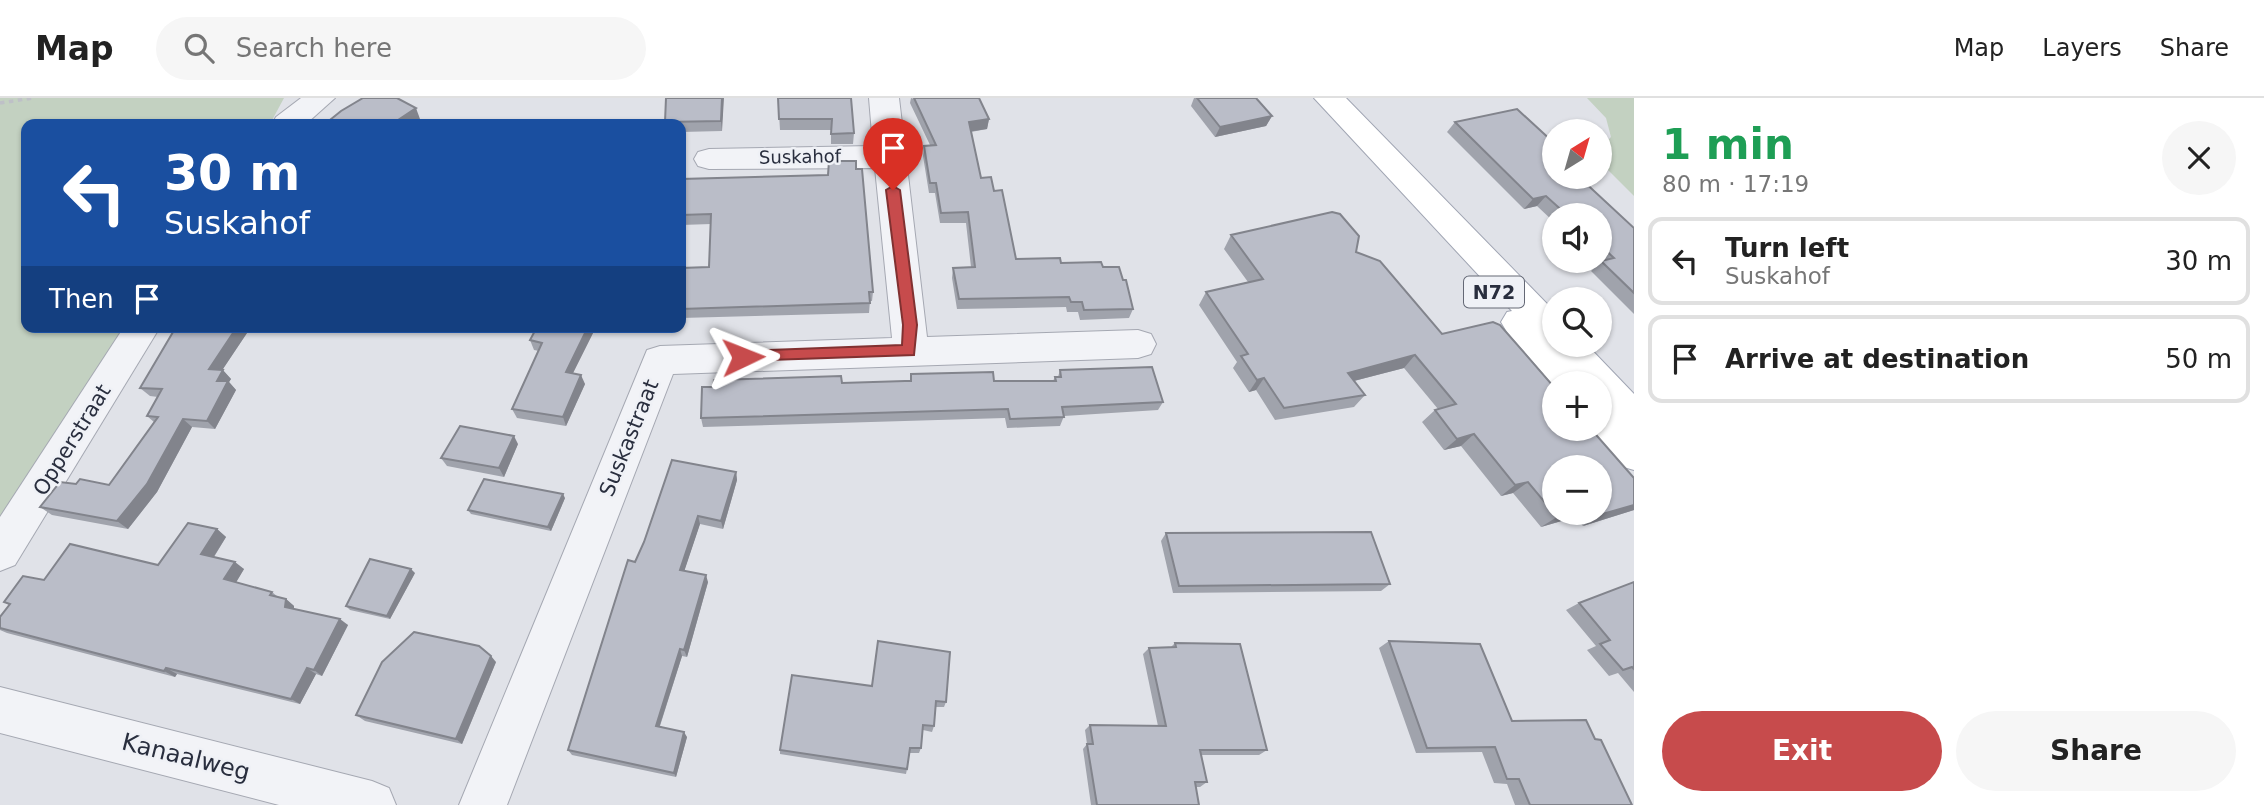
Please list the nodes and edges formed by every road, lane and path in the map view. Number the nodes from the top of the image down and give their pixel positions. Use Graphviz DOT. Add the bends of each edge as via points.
graph roads {
  1 [pos="33,98"];
  2 [pos="320,98"];
  3 [pos="884,98"];
  4 [pos="1329,98"];
  5 [pos="0,103"];
  6 [pos="293,119"];
  7 [pos="709,159"];
  8 [pos="890,163"];
  9 [pos="1421,197"];
  10 [pos="1542,320"];
  11 [pos="139,333"];
  12 [pos="1138,344"];
  13 [pos="909,351"];
  14 [pos="1576,357"];
  15 [pos="1563,371"];
  16 [pos="1634,419"];
  17 [pos="1612,428"];
  18 [pos="1634,454"];
  19 [pos="0,552"];
  20 [pos="0,709"];
  21 [pos="372,805"];
  22 [pos="484,805"];
  1 -- 5 [label="path"];
  2 -- 6 [label="street"];
  3 -- 8 [label="street"];
  4 -- 9 [label="main road, N72"];
  7 -- 8 [label="street, Suskahof" via="879,156"];
  8 -- 13 [label="street" via="910,325"];
  9 -- 10 [label="main road, N72"];
  9 -- 15 [label="main road, N72" via="1451,243"];
  11 -- 19 [label="street, Opperstraat"];
  12 -- 13 [label="street, Suskastraat"];
  13 -- 22 [label="street, Suskastraat" via="660,360"];
  14 -- 16 [label="main road"];
  17 -- 18 [label="main road"];
  20 -- 21 [label="street, Kanaalweg"];
}
